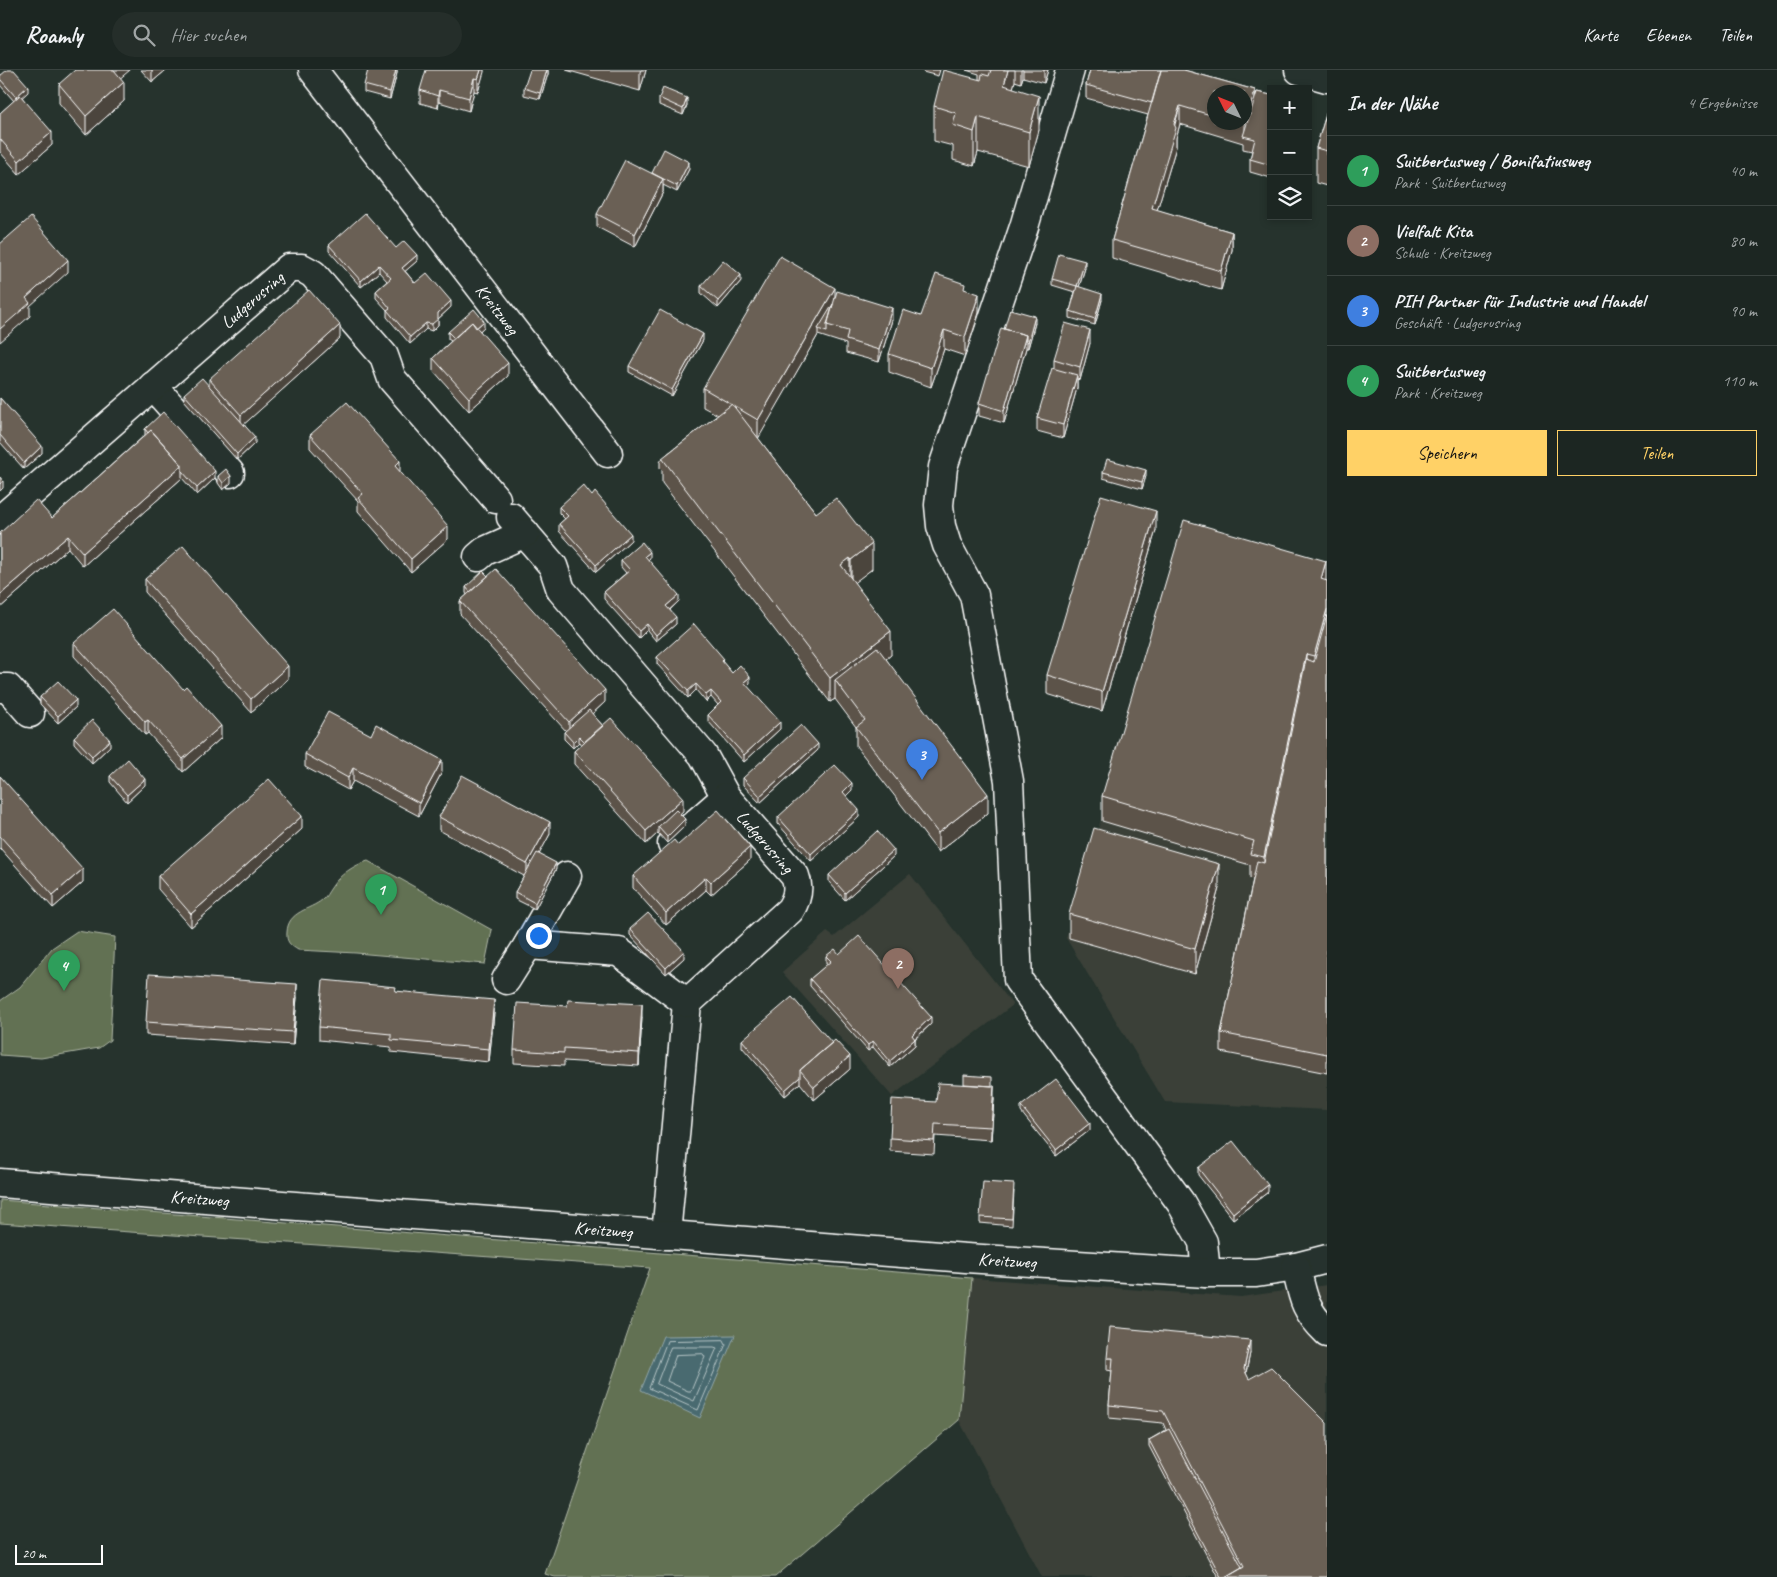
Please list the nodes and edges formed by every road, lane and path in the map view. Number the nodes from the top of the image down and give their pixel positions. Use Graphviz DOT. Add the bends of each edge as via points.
graph roads {
  1 [pos="313,70"];
  2 [pos="1070,70"];
  3 [pos="1299,70"];
  4 [pos="1327,78"];
  5 [pos="153,386"];
  6 [pos="608,453"];
  7 [pos="230,473"];
  8 [pos="510,516"];
  9 [pos="0,520"];
  10 [pos="478,557"];
  11 [pos="0,688"];
  12 [pos="30,713"];
  13 [pos="726,797"];
  14 [pos="672,844"];
  15 [pos="567,876"];
  16 [pos="528,945"];
  17 [pos="506,980"];
  18 [pos="687,1003"];
  19 [pos="0,1183"];
  20 [pos="666,1235"];
  21 [pos="1327,1259"];
  22 [pos="1296,1267"];
  23 [pos="1206,1273"];
  24 [pos="1327,1332"];
  1 -- 6 [label="street, Kreitzweg"];
  2 -- 23 [label="street" via="1024,227 943,467 939,505 941,526 947,546 974,595 1009,781 1018,980 1181,1203 1203,1242"];
  3 -- 4 [label="street"];
  5 -- 7 [label="street"];
  5 -- 8 [label="street, Ludgerusring" via="289,268 302,268 313,274 384,356 392,379"];
  5 -- 9 [label="street, Ludgerusring"];
  8 -- 10 [label="street"];
  8 -- 13 [label="street, Ludgerusring" via="553,566 561,590 703,754"];
  11 -- 12 [label="street" via="8,688"];
  13 -- 14 [label="street"];
  13 -- 18 [label="street, Ludgerusring" via="796,876 798,891 790,910"];
  15 -- 16 [label="street"];
  16 -- 17 [label="street"];
  16 -- 18 [label="street" via="619,952"];
  18 -- 20 [label="street"];
  19 -- 20 [label="street, Kreitzweg"];
  20 -- 23 [label="street, Kreitzweg"];
  21 -- 22 [label="street, Kreitzweg"];
  22 -- 23 [label="street, Kreitzweg" via="1256,1273"];
  22 -- 24 [label="street" via="1304,1302"];
}
